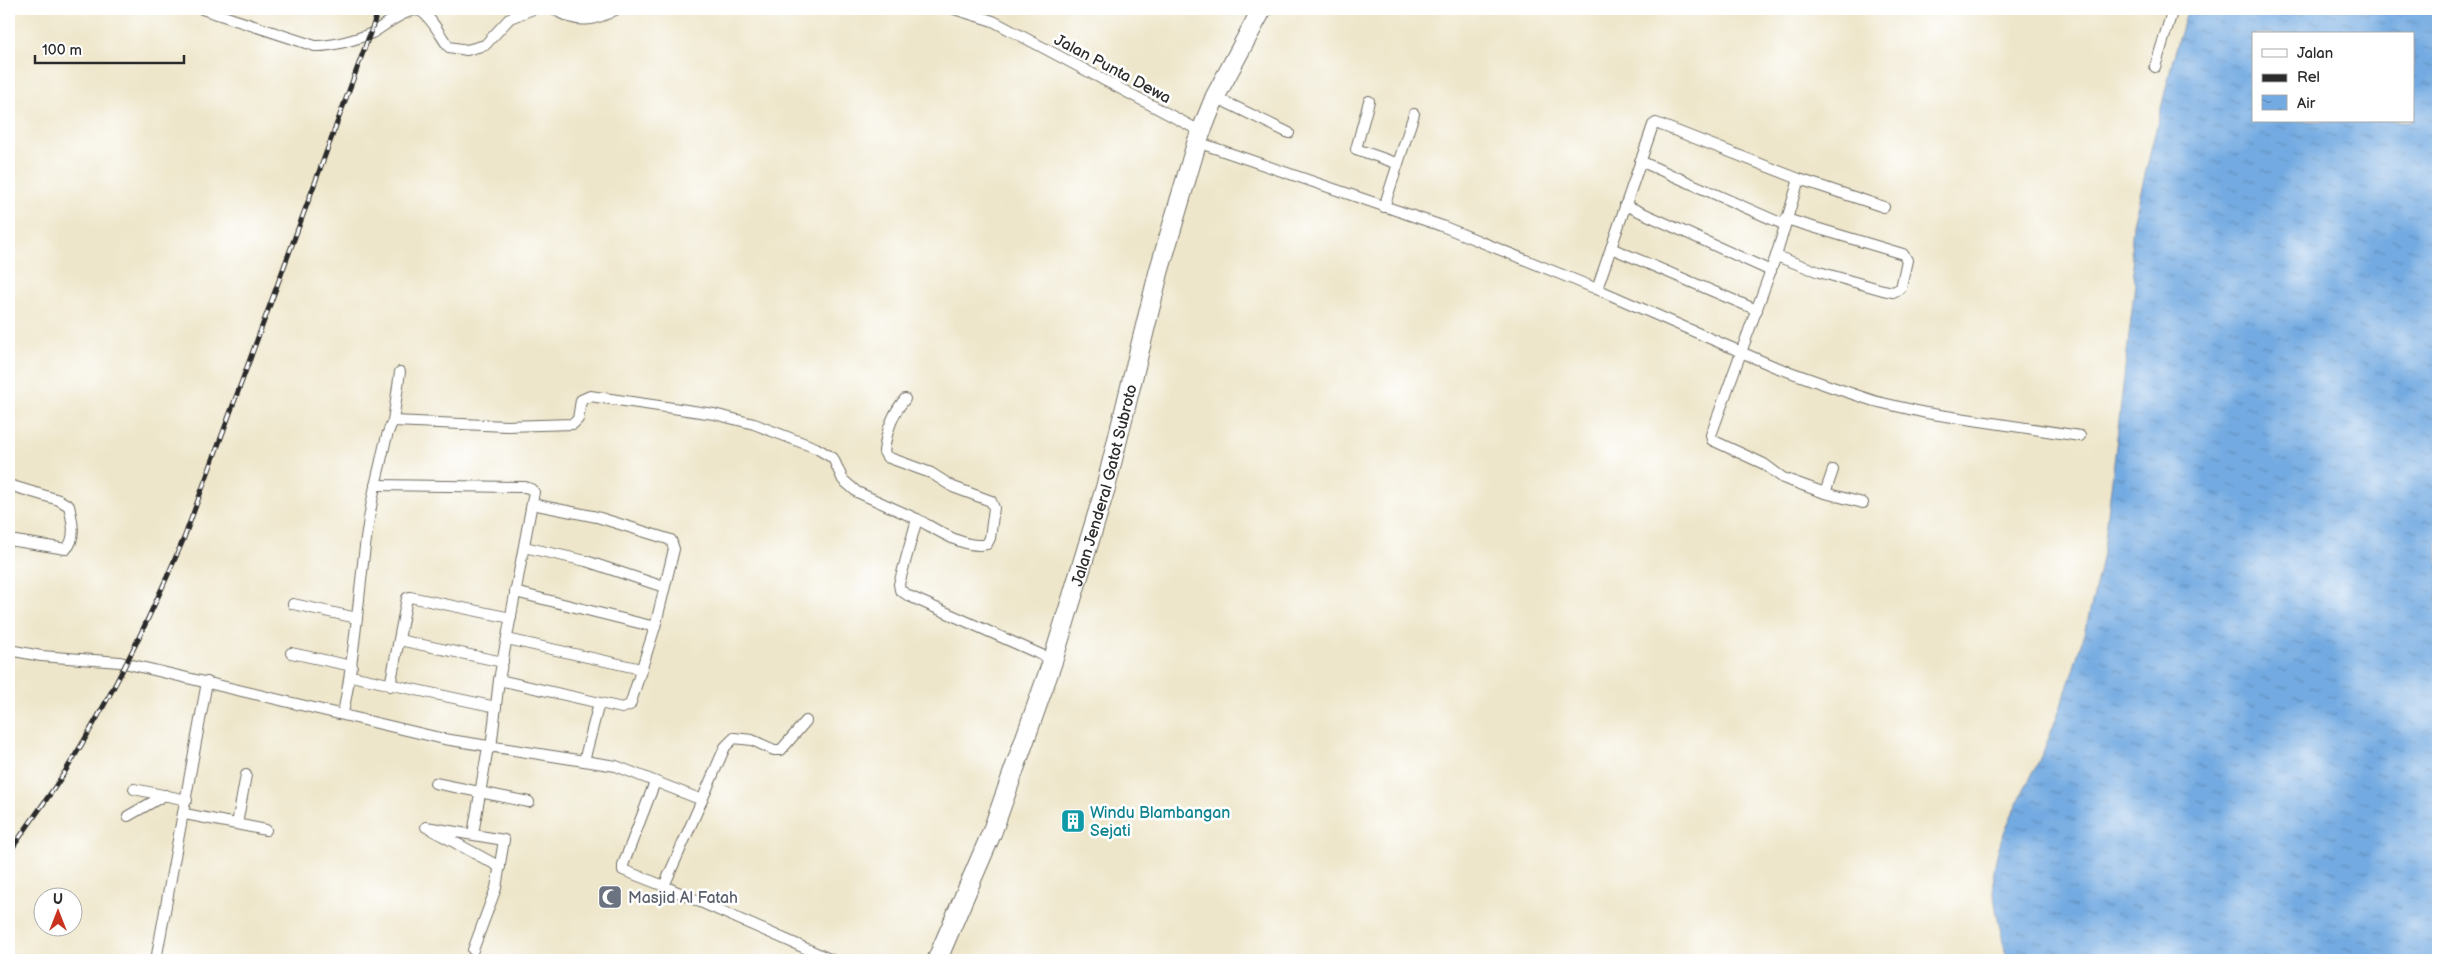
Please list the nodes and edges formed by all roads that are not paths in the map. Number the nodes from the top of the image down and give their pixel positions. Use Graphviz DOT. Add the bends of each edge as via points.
graph roads {
  1 [pos="202,9"];
  2 [pos="533,9"];
  3 [pos="554,9"];
  4 [pos="954,9"];
  5 [pos="1262,9"];
  6 [pos="2173,9"];
  7 [pos="612,10"];
  8 [pos="2155,67"];
  9 [pos="1215,97"];
  10 [pos="1369,101"];
  11 [pos="1414,114"];
  12 [pos="1289,133"];
  13 [pos="1199,137"];
  14 [pos="1640,161"];
  15 [pos="1396,163"];
  16 [pos="1799,179"];
  17 [pos="1625,205"];
  18 [pos="1384,207"];
  19 [pos="1884,207"];
  20 [pos="1786,222"];
  21 [pos="1611,248"];
  22 [pos="1776,256"];
  23 [pos="1771,271"];
  24 [pos="1597,289"];
  25 [pos="1757,310"];
  26 [pos="1742,352"];
  27 [pos="400,372"];
  28 [pos="905,399"];
  29 [pos="393,421"];
  30 [pos="2080,436"];
  31 [pos="1833,470"];
  32 [pos="375,484"];
  33 [pos="9,485"];
  34 [pos="1825,493"];
  35 [pos="1863,503"];
  36 [pos="532,504"];
  37 [pos="916,520"];
  38 [pos="9,540"];
  39 [pos="524,547"];
  40 [pos="664,587"];
  41 [pos="515,592"];
  42 [pos="294,604"];
  43 [pos="357,618"];
  44 [pos="511,618"];
  45 [pos="655,626"];
  46 [pos="507,639"];
  47 [pos="399,640"];
  48 [pos="9,650"];
  49 [pos="290,653"];
  50 [pos="1053,660"];
  51 [pos="503,662"];
  52 [pos="352,666"];
  53 [pos="641,669"];
  54 [pos="351,676"];
  55 [pos="499,680"];
  56 [pos="207,682"];
  57 [pos="390,686"];
  58 [pos="599,703"];
  59 [pos="496,707"];
  60 [pos="343,713"];
  61 [pos="806,721"];
  62 [pos="490,748"];
  63 [pos="584,761"];
  64 [pos="246,775"];
  65 [pos="655,782"];
  66 [pos="435,783"];
  67 [pos="134,789"];
  68 [pos="480,792"];
  69 [pos="165,795"];
  70 [pos="187,800"];
  71 [pos="702,800"];
  72 [pos="529,802"];
  73 [pos="185,814"];
  74 [pos="128,816"];
  75 [pos="237,824"];
  76 [pos="266,830"];
  77 [pos="473,834"];
  78 [pos="500,867"];
  79 [pos="664,886"];
  80 [pos="473,950"];
  81 [pos="156,960"];
  82 [pos="832,960"];
  83 [pos="937,960"];
  1 -- 2 [label="street" via="315,46 370,33 409,11 418,10 427,16 449,47 467,50 485,45 510,18"];
  3 -- 7 [label="street" via="577,20 599,19"];
  4 -- 13 [label="street, Jalan Punta Dewa" via="993,21"];
  5 -- 9 [label="highway, Jalan Jenderal Gatot Subroto"];
  6 -- 8 [label="street"];
  9 -- 12 [label="street"];
  9 -- 13 [label="highway, Jalan Jenderal Gatot Subroto"];
  10 -- 15 [label="street" via="1356,148"];
  11 -- 15 [label="street"];
  13 -- 18 [label="street, Jalan Punta Dewa"];
  13 -- 50 [label="highway, Jalan Jenderal Gatot Subroto" via="1159,271 1106,486"];
  14 -- 16 [label="street" via="1654,125 1660,123"];
  14 -- 17 [label="street"];
  14 -- 20 [label="street"];
  15 -- 18 [label="street"];
  16 -- 19 [label="street"];
  16 -- 20 [label="street"];
  17 -- 21 [label="street"];
  17 -- 23 [label="street"];
  18 -- 24 [label="street, Jalan Punta Dewa" via="1442,226"];
  20 -- 22 [label="street"];
  20 -- 22 [label="street" via="1904,254 1907,260 1900,288 1893,292 1883,290"];
  21 -- 24 [label="street"];
  21 -- 25 [label="street"];
  22 -- 23 [label="street"];
  23 -- 25 [label="street"];
  24 -- 26 [label="street, Jalan Punta Dewa"];
  25 -- 26 [label="street"];
  26 -- 30 [label="street, Jalan Punta Dewa" via="1832,387 1900,407"];
  26 -- 34 [label="street" via="1711,435 1712,440 1764,464 1776,475"];
  27 -- 29 [label="street"];
  28 -- 37 [label="street" via="896,410 884,444 887,457 931,473 953,487 986,497 994,508 990,538 987,544 980,546 967,544"];
  29 -- 32 [label="street"];
  29 -- 37 [label="street" via="507,426 573,424 578,418 581,400 590,396 714,414 754,424 816,448 833,458 843,480 858,492"];
  31 -- 34 [label="street"];
  32 -- 36 [label="street" via="525,487 534,492"];
  32 -- 43 [label="street"];
  33 -- 38 [label="street" via="69,506 72,537 66,548"];
  34 -- 35 [label="street"];
  36 -- 39 [label="street"];
  36 -- 40 [label="street" via="597,516 671,540 674,549"];
  37 -- 50 [label="street" via="900,590"];
  39 -- 40 [label="street" via="586,561"];
  39 -- 41 [label="street"];
  40 -- 45 [label="street"];
  41 -- 44 [label="street"];
  41 -- 45 [label="street"];
  42 -- 43 [label="street"];
  43 -- 52 [label="street"];
  44 -- 46 [label="street"];
  44 -- 47 [label="street" via="410,597 405,602"];
  45 -- 53 [label="street"];
  46 -- 51 [label="street"];
  46 -- 53 [label="street"];
  47 -- 51 [label="street"];
  47 -- 57 [label="street"];
  48 -- 56 [label="street" via="41,656 120,662"];
  49 -- 52 [label="street"];
  50 -- 83 [label="highway, Jalan Jenderal Gatot Subroto" via="992,832"];
  51 -- 55 [label="street"];
  52 -- 54 [label="street"];
  53 -- 58 [label="street" via="630,705 622,708"];
  54 -- 57 [label="street"];
  54 -- 60 [label="street"];
  55 -- 58 [label="street"];
  55 -- 59 [label="street"];
  56 -- 60 [label="street"];
  56 -- 70 [label="street"];
  57 -- 59 [label="street"];
  58 -- 63 [label="street"];
  59 -- 62 [label="street"];
  60 -- 62 [label="street"];
  61 -- 71 [label="street" via="780,750 752,740 734,738 725,747"];
  62 -- 63 [label="street"];
  62 -- 68 [label="street"];
  63 -- 65 [label="street" via="616,766"];
  64 -- 75 [label="street"];
  65 -- 71 [label="street"];
  65 -- 79 [label="street" via="623,865 624,870"];
  66 -- 68 [label="street"];
  67 -- 69 [label="street"];
  68 -- 72 [label="street"];
  68 -- 77 [label="street"];
  69 -- 70 [label="street"];
  69 -- 74 [label="street"];
  70 -- 73 [label="street"];
  71 -- 79 [label="street"];
  73 -- 75 [label="street"];
  73 -- 81 [label="street"];
  75 -- 76 [label="street"];
  77 -- 78 [label="street" via="504,840"];
  77 -- 78 [label="street" via="426,827"];
  78 -- 80 [label="street" via="496,888"];
  79 -- 82 [label="street"];
}
